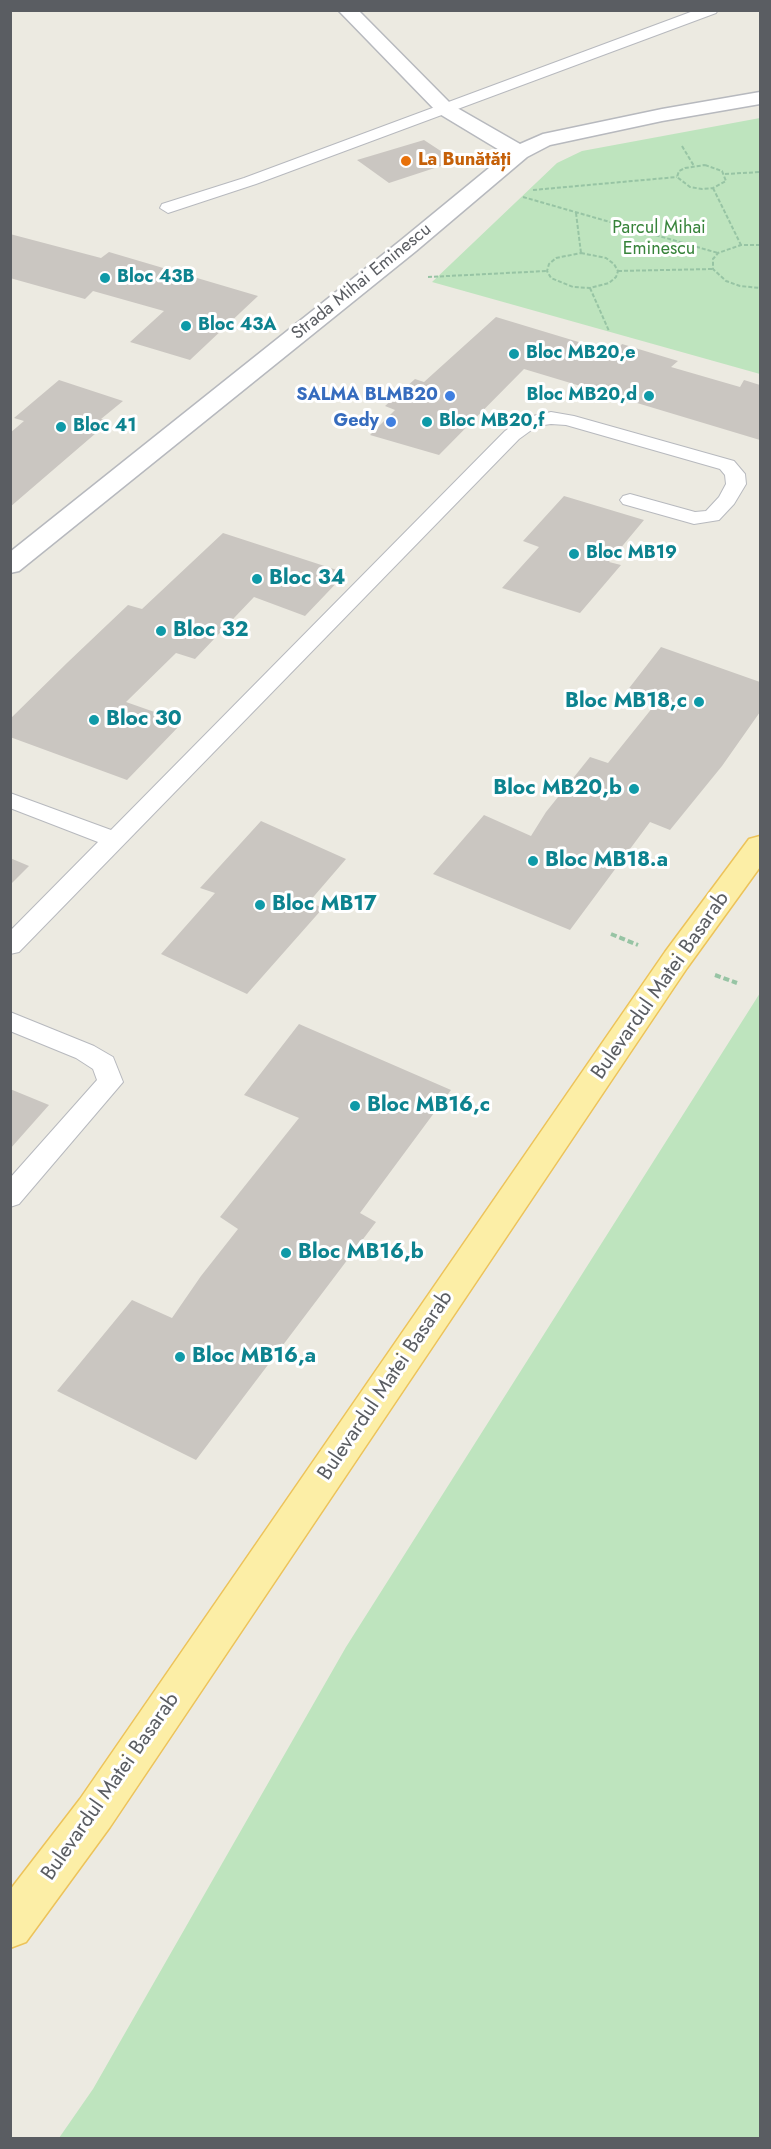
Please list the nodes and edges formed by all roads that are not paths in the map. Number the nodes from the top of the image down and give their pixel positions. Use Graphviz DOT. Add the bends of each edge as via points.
graph roads {
  1 [pos="347,10"];
  2 [pos="711,10"];
  3 [pos="760,98"];
  4 [pos="445,109"];
  5 [pos="520,153"];
  6 [pos="168,208"];
  7 [pos="630,500"];
  8 [pos="10,566"];
  9 [pos="10,800"];
  10 [pos="115,840"];
  11 [pos="760,846"];
  12 [pos="10,946"];
  13 [pos="10,1021"];
  14 [pos="10,1197"];
  15 [pos="10,1927"];
  1 -- 4 [label="street"];
  2 -- 4 [label="lane"];
  3 -- 5 [label="street, Strada Mihai Eminescu" via="543,140"];
  4 -- 5 [label="street"];
  4 -- 6 [label="lane"];
  5 -- 8 [label="street, Strada Mihai Eminescu"];
  7 -- 10 [label="lane" via="694,519 712,516 736,484 735,474 727,465 567,420 531,422 504,442"];
  9 -- 10 [label="lane"];
  10 -- 12 [label="lane"];
  11 -- 15 [label="main road, Bulevardul Matei Basarab" via="669,970 95,1813"];
  13 -- 14 [label="lane" via="85,1052 104,1064 110,1082"];
}
